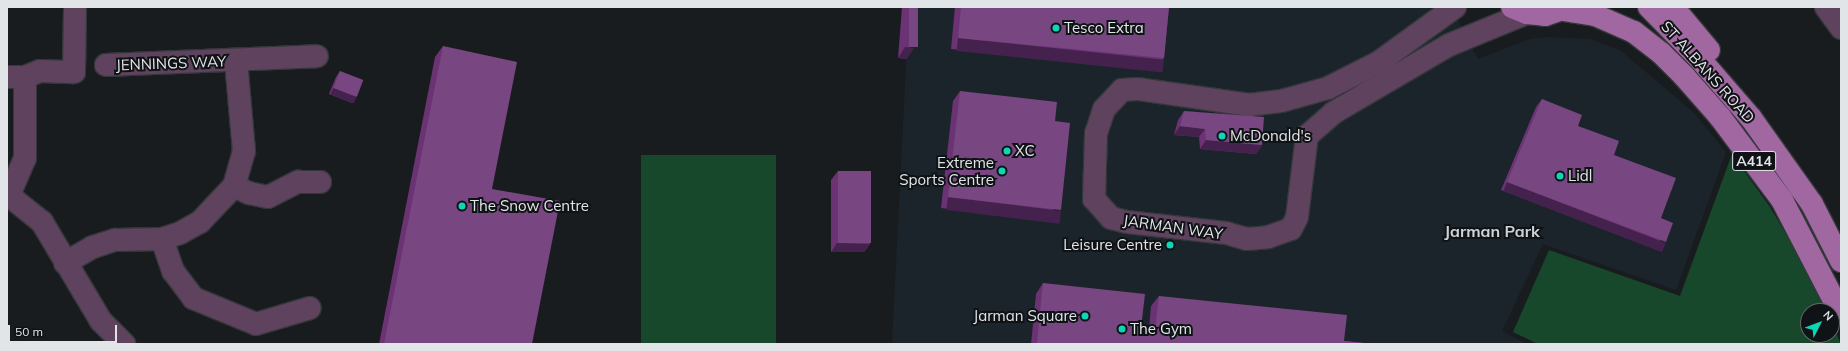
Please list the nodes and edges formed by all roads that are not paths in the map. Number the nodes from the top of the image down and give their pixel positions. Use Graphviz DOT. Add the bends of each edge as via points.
graph roads {
  1 [pos="1455,7"];
  2 [pos="1649,7"];
  3 [pos="1673,7"];
  4 [pos="1826,7"];
  5 [pos="1565,9"];
  6 [pos="1519,10"];
  7 [pos="75,11"];
  8 [pos="1841,28"];
  9 [pos="317,56"];
  10 [pos="236,61"];
  11 [pos="106,65"];
  12 [pos="16,77"];
  13 [pos="320,182"];
  14 [pos="234,186"];
  15 [pos="8,194"];
  16 [pos="1812,204"];
  17 [pos="162,239"];
  18 [pos="1841,262"];
  19 [pos="65,263"];
  20 [pos="310,308"];
  21 [pos="1841,314"];
  22 [pos="124,344"];
  1 -- 6 [label="street, JARMAN WAY" via="1380,62 1328,88 1282,101 1250,105 1137,89 1122,90 1104,109 1096,134 1094,200 1111,218 1127,222 1226,233 1247,239 1268,237 1291,229 1297,217 1307,136 1333,113 1449,45"];
  2 -- 16 [label="main road, ST ALBANS ROAD / A414" via="1699,58 1746,112"];
  3 -- 16 [label="main road, A414" via="1761,117"];
  4 -- 8 [label="street"];
  5 -- 6 [label="main road" via="1545,15"];
  5 -- 21 [label="main road, ST ALBANS ROAD / A414" via="1595,15 1634,32 1661,53 1684,76 1720,118 1782,200"];
  7 -- 12 [label="street" via="74,72 40,71"];
  9 -- 10 [label="street, JENNINGS WAY"];
  10 -- 11 [label="street, JENNINGS WAY"];
  10 -- 14 [label="street, JENNINGS WAY" via="244,151"];
  12 -- 15 [label="street" via="25,158"];
  13 -- 14 [label="street" via="298,182 268,197 249,193"];
  14 -- 17 [label="street, JENNINGS WAY" via="200,222"];
  15 -- 19 [label="street" via="42,222"];
  16 -- 18 [label="main road, ST ALBANS ROAD / A414"];
  17 -- 19 [label="street, JENNINGS WAY" via="116,240 93,247"];
  17 -- 20 [label="street" via="173,271 193,298 256,324"];
  19 -- 22 [label="street" via="101,321"];
}
